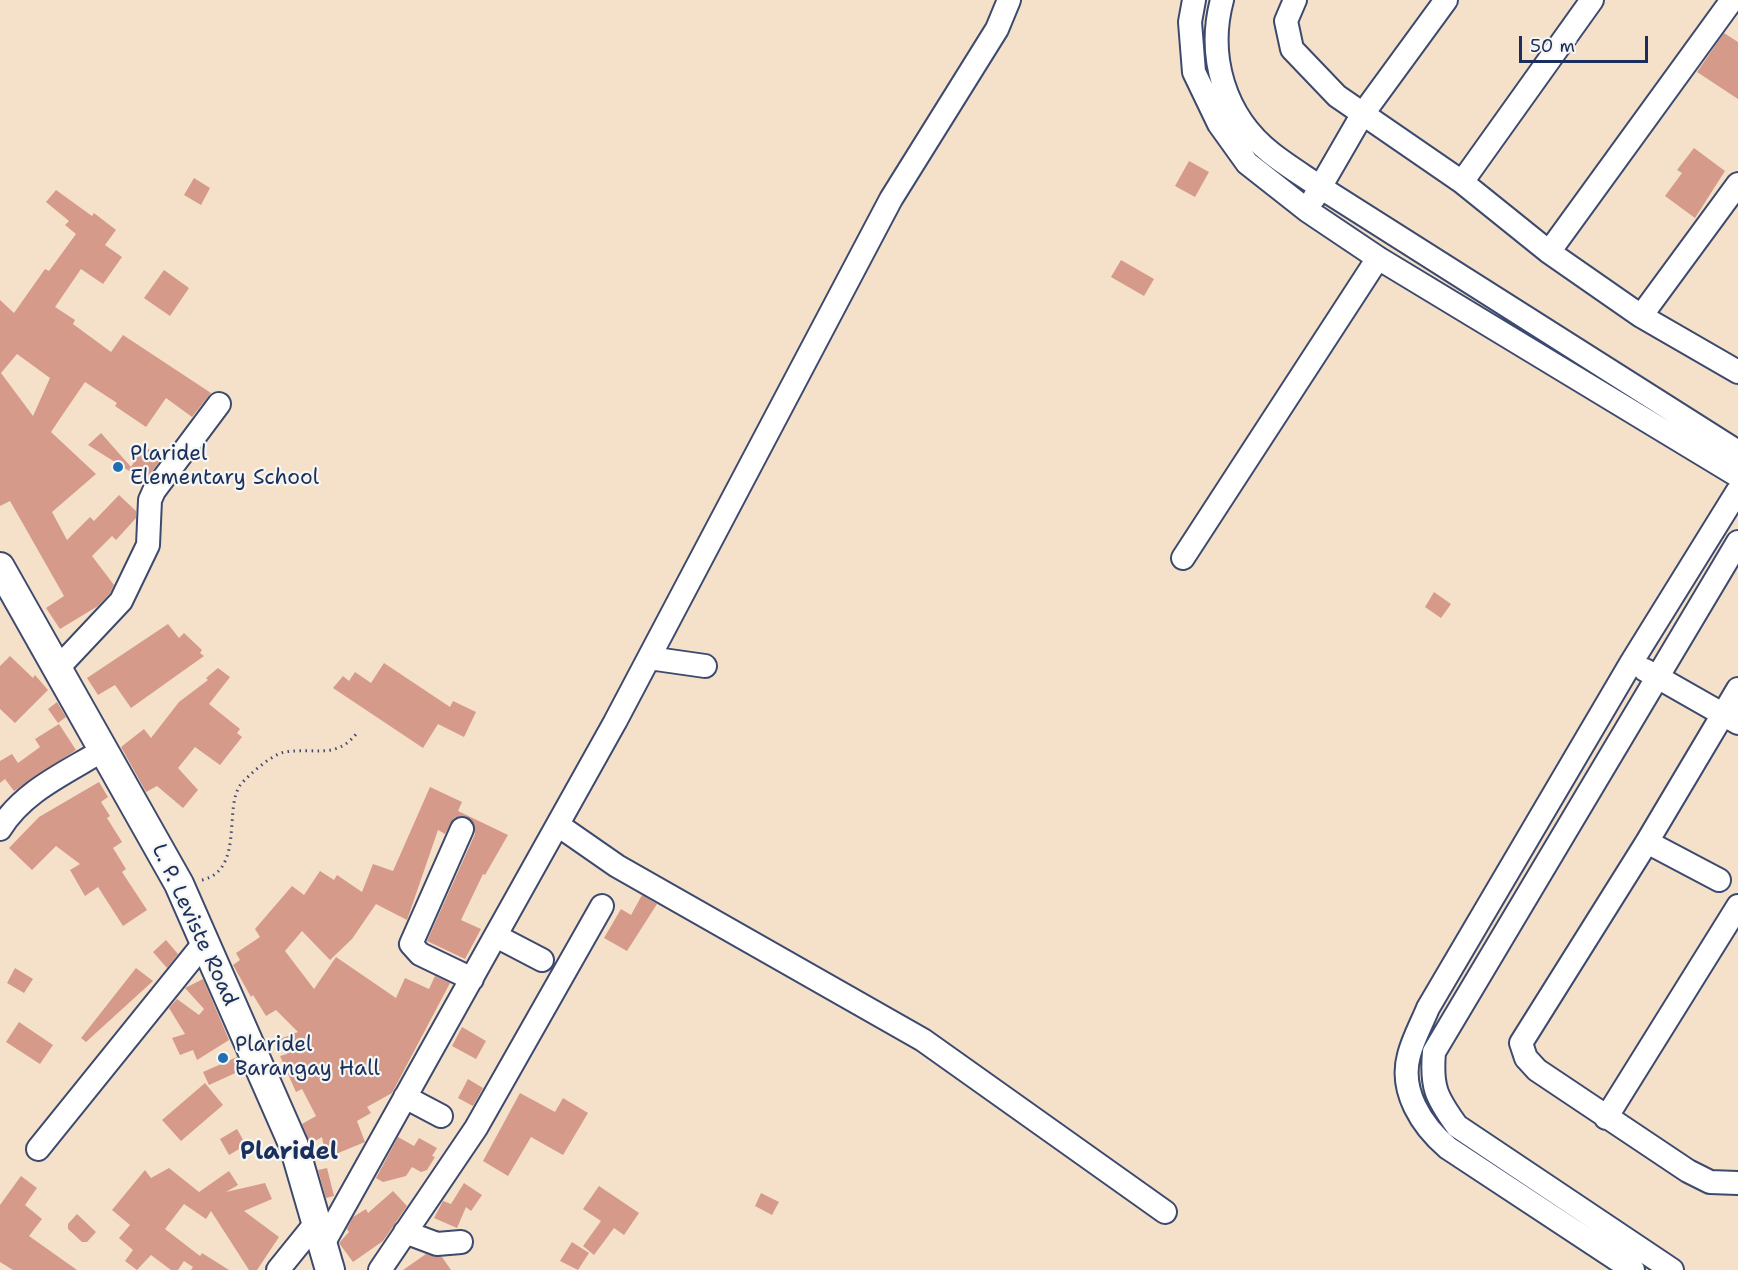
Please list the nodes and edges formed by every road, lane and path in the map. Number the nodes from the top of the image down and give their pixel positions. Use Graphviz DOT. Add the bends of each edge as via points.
graph roads {
  1 [pos="1009,0"];
  2 [pos="1194,0"];
  3 [pos="1222,0"];
  4 [pos="1295,0"];
  5 [pos="1446,0"];
  6 [pos="1592,0"];
  7 [pos="1732,0"];
  8 [pos="1362,115"];
  9 [pos="1462,182"];
  10 [pos="1738,184"];
  11 [pos="1320,187"];
  12 [pos="1308,211"];
  13 [pos="1549,252"];
  14 [pos="1378,258"];
  15 [pos="1641,316"];
  16 [pos="1738,372"];
  17 [pos="219,405"];
  18 [pos="1737,476"];
  19 [pos="1738,542"];
  20 [pos="1183,558"];
  21 [pos="0,567"];
  22 [pos="649,658"];
  23 [pos="1631,663"];
  24 [pos="705,666"];
  25 [pos="57,669"];
  26 [pos="1659,677"];
  27 [pos="1738,689"];
  28 [pos="1730,718"];
  29 [pos="357,733"];
  30 [pos="103,750"];
  31 [pos="558,825"];
  32 [pos="0,829"];
  33 [pos="462,829"];
  34 [pos="1647,842"];
  35 [pos="1719,880"];
  36 [pos="179,884"];
  37 [pos="602,906"];
  38 [pos="1738,906"];
  39 [pos="496,936"];
  40 [pos="205,942"];
  41 [pos="542,960"];
  42 [pos="472,979"];
  43 [pos="405,1097"];
  44 [pos="441,1116"];
  45 [pos="1606,1118"];
  46 [pos="38,1149"];
  47 [pos="1738,1183"];
  48 [pos="1165,1212"];
  49 [pos="405,1232"];
  50 [pos="461,1242"];
  51 [pos="323,1246"];
  52 [pos="278,1270"];
  53 [pos="380,1270"];
  54 [pos="1633,1270"];
  55 [pos="1672,1270"];
  1 -- 22 [label="street" via="997,29 891,199"];
  2 -- 12 [label="street" via="1190,22 1194,72 1219,124 1247,163"];
  3 -- 11 [label="street" via="1216,23 1218,69 1234,112 1269,151"];
  4 -- 8 [label="street" via="1286,21 1292,49 1311,72"];
  5 -- 8 [label="street"];
  6 -- 9 [label="street"];
  7 -- 13 [label="street"];
  8 -- 9 [label="street"];
  8 -- 11 [label="street"];
  9 -- 13 [label="street"];
  10 -- 15 [label="street"];
  11 -- 12 [label="street"];
  11 -- 18 [label="street"];
  12 -- 14 [label="street"];
  13 -- 15 [label="street"];
  14 -- 18 [label="street"];
  14 -- 20 [label="street"];
  15 -- 16 [label="street"];
  17 -- 25 [label="street" via="154,491 148,544 121,601"];
  18 -- 23 [label="street"];
  19 -- 26 [label="street"];
  21 -- 25 [label="main road, L. P. Leviste Road"];
  22 -- 24 [label="street"];
  22 -- 31 [label="street"];
  23 -- 26 [label="street"];
  23 -- 54 [label="street" via="1428,1008 1408,1056 1408,1086 1429,1132 1448,1148"];
  25 -- 30 [label="main road, L. P. Leviste Road"];
  26 -- 28 [label="street"];
  26 -- 55 [label="street" via="1434,1052 1432,1079 1438,1100 1457,1126"];
  27 -- 28 [label="street"];
  28 -- 34 [label="street"];
  29 -- 36 [label="path" via="349,743 336,749 283,752 248,777 234,799 225,864 206,879"];
  30 -- 32 [label="street" via="22,800"];
  30 -- 36 [label="main road, L. P. Leviste Road"];
  31 -- 39 [label="street"];
  31 -- 48 [label="street" via="617,866 923,1040"];
  33 -- 42 [label="street" via="411,944 420,954"];
  34 -- 35 [label="street"];
  34 -- 45 [label="street" via="1521,1042 1526,1058 1537,1070"];
  36 -- 40 [label="main road, L. P. Leviste Road"];
  37 -- 49 [label="street" via="476,1128"];
  38 -- 45 [label="street"];
  39 -- 41 [label="street"];
  39 -- 42 [label="street"];
  40 -- 46 [label="street"];
  40 -- 51 [label="main road, L. P. Leviste Road" via="294,1146"];
  42 -- 43 [label="street"];
  43 -- 44 [label="street"];
  43 -- 51 [label="street"];
  45 -- 47 [label="street" via="1688,1172 1710,1182"];
  49 -- 50 [label="street" via="437,1244"];
  49 -- 53 [label="street"];
  51 -- 52 [label="street"];
}
